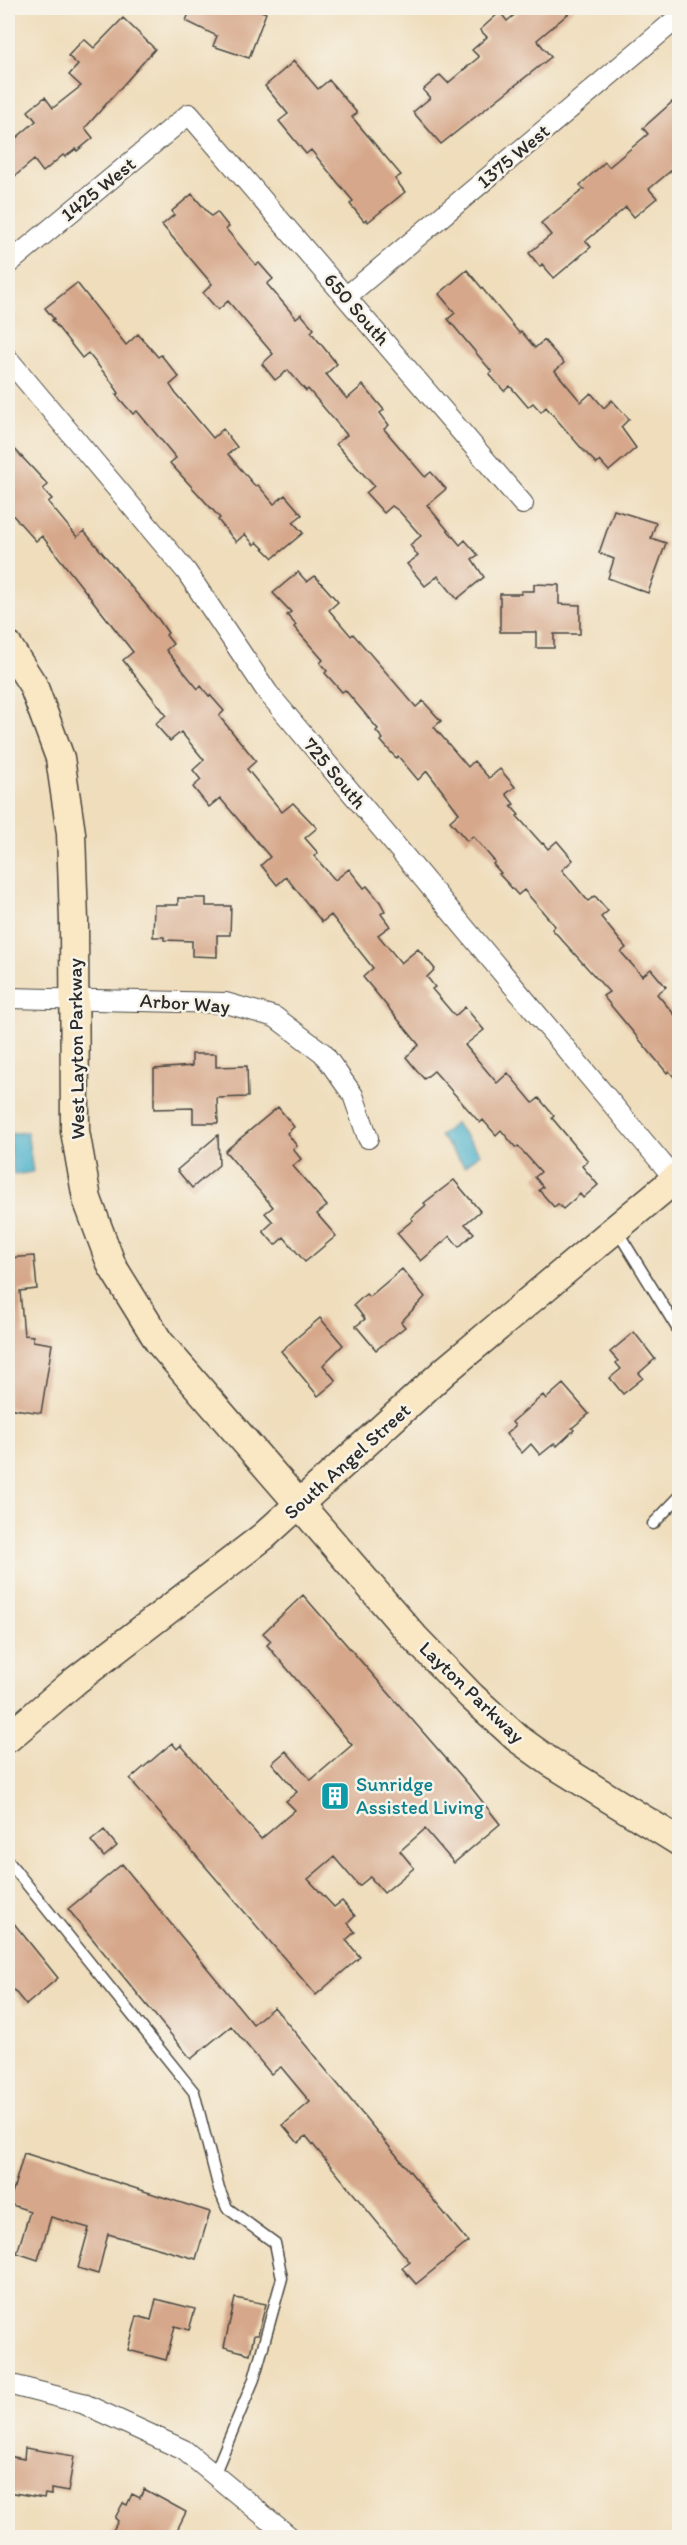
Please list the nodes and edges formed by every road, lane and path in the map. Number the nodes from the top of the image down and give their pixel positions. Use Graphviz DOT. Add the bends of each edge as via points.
graph roads {
  1 [pos="680,16"];
  2 [pos="189,114"];
  3 [pos="8,264"];
  4 [pos="346,296"];
  5 [pos="8,359"];
  6 [pos="523,504"];
  7 [pos="8,646"];
  8 [pos="8,998"];
  9 [pos="74,998"];
  10 [pos="368,1138"];
  11 [pos="677,1177"];
  12 [pos="616,1229"];
  13 [pos="680,1333"];
  14 [pos="680,1496"];
  15 [pos="298,1504"];
  16 [pos="653,1524"];
  17 [pos="8,1738"];
  18 [pos="680,1842"];
  19 [pos="8,1862"];
  20 [pos="8,2385"];
  21 [pos="214,2475"];
  22 [pos="291,2538"];
  1 -- 4 [label="street, 1375 West"];
  2 -- 3 [label="street, 1425 West"];
  2 -- 4 [label="street, 650 South"];
  4 -- 6 [label="street, 650 South"];
  5 -- 11 [label="street, 725 South" via="186,571 268,693"];
  7 -- 9 [label="main road, West Layton Parkway" via="33,685 60,758 71,833"];
  8 -- 9 [label="street, Arbor Way"];
  9 -- 10 [label="street, Arbor Way" via="226,1003 275,1017 323,1053 353,1095"];
  9 -- 15 [label="main road, West Layton Parkway" via="75,1131 87,1199 112,1266 159,1342"];
  11 -- 12 [label="main road, South Angel Street"];
  12 -- 13 [label="lane"];
  12 -- 15 [label="main road, South Angel Street" via="446,1370"];
  14 -- 16 [label="lane"];
  15 -- 17 [label="main road, South Angel Street" via="264,1536 75,1681"];
  15 -- 18 [label="main road, Layton Parkway" via="414,1637 517,1738 588,1787"];
  19 -- 21 [label="lane" via="194,2092 227,2208 275,2243 282,2278 254,2379"];
  20 -- 21 [label="street" via="82,2403 184,2451"];
  21 -- 22 [label="street"];
}
